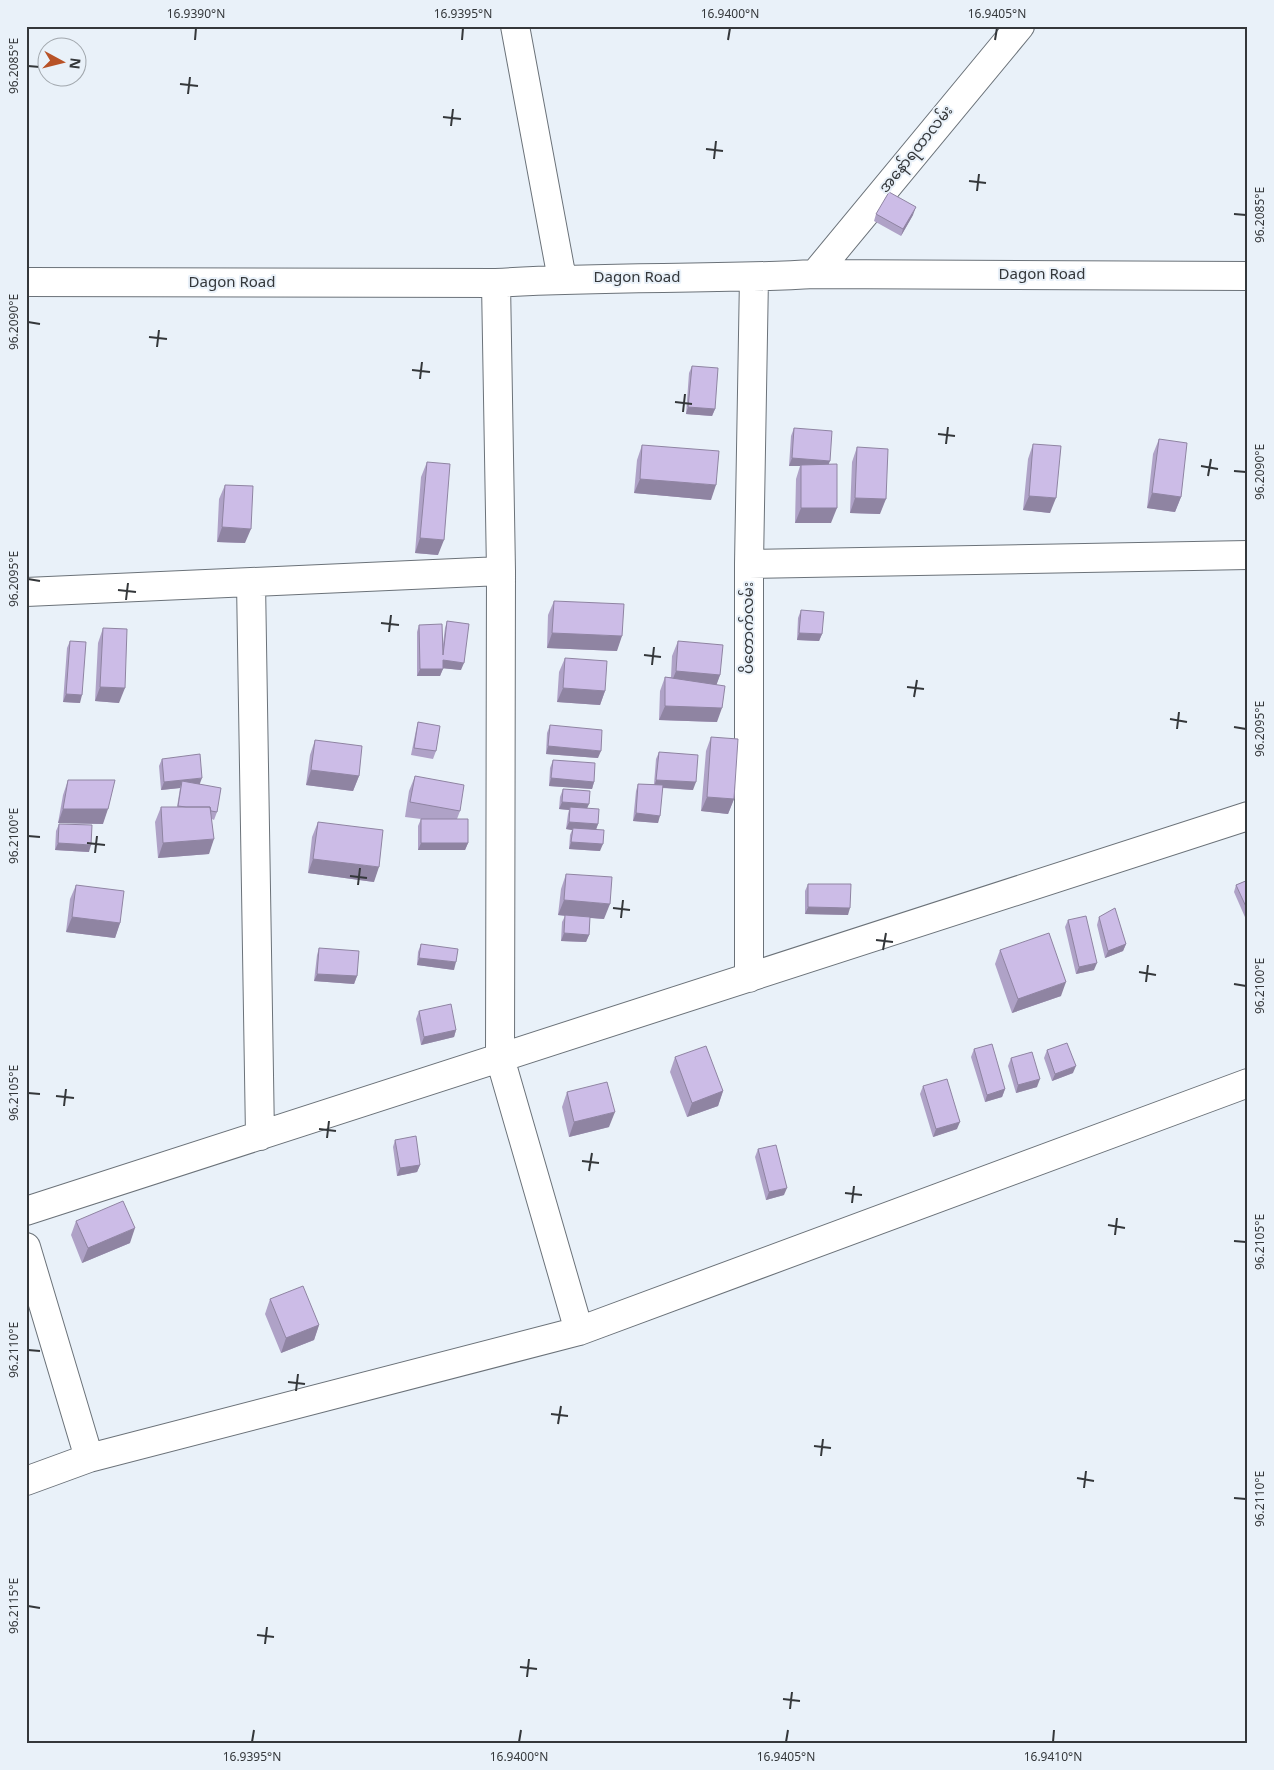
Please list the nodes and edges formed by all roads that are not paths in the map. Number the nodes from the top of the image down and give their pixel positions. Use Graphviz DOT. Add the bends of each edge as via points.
graph roads {
  1 [pos="515,26"];
  2 [pos="1020,26"];
  3 [pos="815,274"];
  4 [pos="1248,276"];
  5 [pos="754,278"];
  6 [pos="562,279"];
  7 [pos="26,282"];
  8 [pos="496,283"];
  9 [pos="1248,555"];
  10 [pos="749,564"];
  11 [pos="501,570"];
  12 [pos="251,582"];
  13 [pos="26,592"];
  14 [pos="1248,816"];
  15 [pos="749,978"];
  16 [pos="500,1058"];
  17 [pos="1248,1083"];
  18 [pos="260,1136"];
  19 [pos="26,1211"];
  20 [pos="26,1248"];
  21 [pos="579,1331"];
  22 [pos="89,1458"];
  23 [pos="26,1481"];
  1 -- 6 [label="street"];
  2 -- 3 [label="street, အနော်ရထာလမ်း"];
  3 -- 4 [label="street, Dagon Road"];
  3 -- 5 [label="street, Dagon Road"];
  5 -- 6 [label="street, Dagon Road"];
  5 -- 10 [label="street, ပိတောက်လမ်း"];
  6 -- 8 [label="street, Dagon Road"];
  7 -- 8 [label="street, Dagon Road"];
  8 -- 11 [label="street"];
  9 -- 10 [label="street"];
  10 -- 15 [label="street, ပိတောက်လမ်း"];
  11 -- 12 [label="street"];
  11 -- 16 [label="street"];
  12 -- 13 [label="street"];
  12 -- 18 [label="street"];
  14 -- 15 [label="street"];
  15 -- 16 [label="street"];
  16 -- 18 [label="street"];
  16 -- 21 [label="street"];
  17 -- 21 [label="street"];
  18 -- 19 [label="street"];
  20 -- 22 [label="street"];
  21 -- 22 [label="street"];
  22 -- 23 [label="street"];
}
